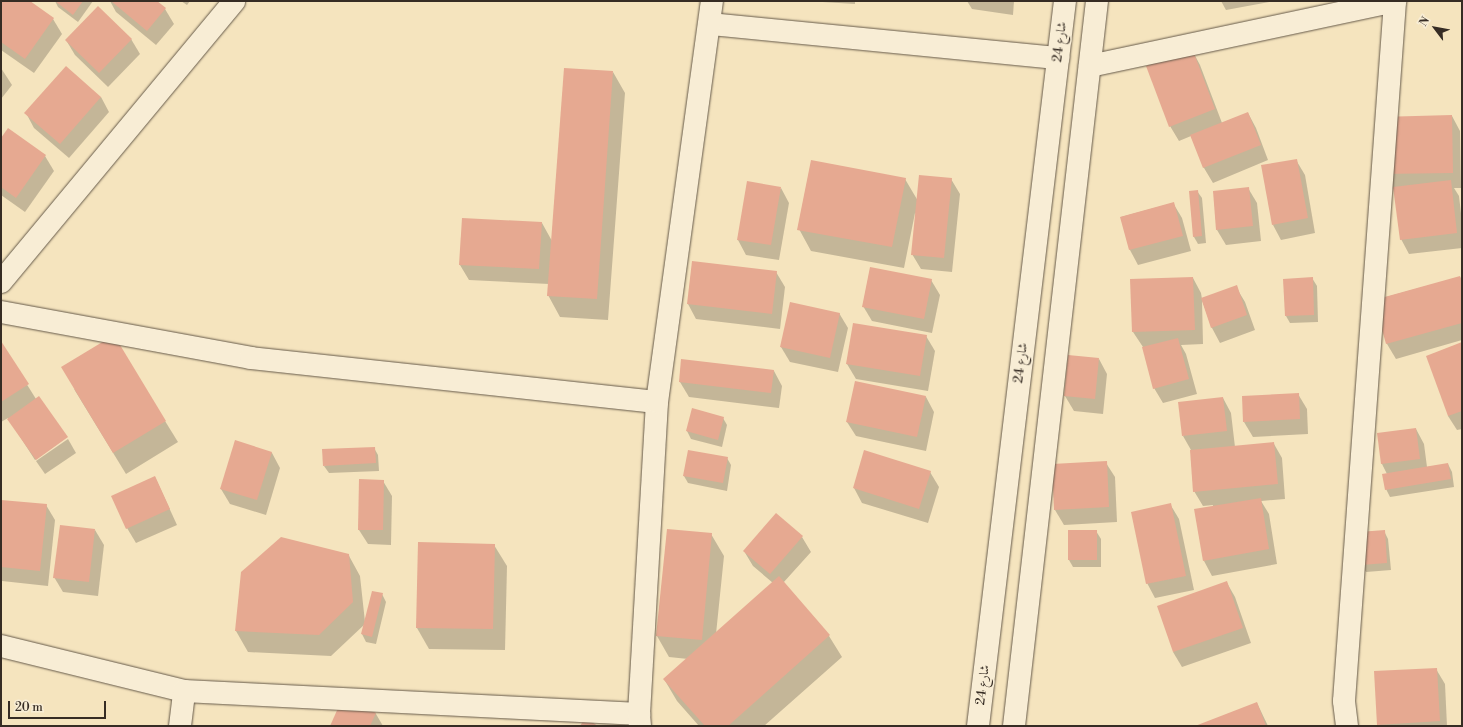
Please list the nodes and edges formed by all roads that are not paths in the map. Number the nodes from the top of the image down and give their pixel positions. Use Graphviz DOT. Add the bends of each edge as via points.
graph roads {
  1 [pos="234,1"];
  2 [pos="712,1"];
  3 [pos="1065,1"];
  4 [pos="1097,1"];
  5 [pos="1395,1"];
  6 [pos="710,24"];
  7 [pos="1058,58"];
  8 [pos="1090,66"];
  9 [pos="1,282"];
  10 [pos="1,312"];
  11 [pos="657,402"];
  12 [pos="1,646"];
  13 [pos="184,691"];
  14 [pos="640,720"];
  15 [pos="180,726"];
  16 [pos="978,726"];
  17 [pos="1014,726"];
  18 [pos="1346,726"];
  1 -- 9 [label="street"];
  2 -- 6 [label="street"];
  3 -- 7 [label="street, شارع 24"];
  4 -- 8 [label="street"];
  5 -- 8 [label="street"];
  5 -- 18 [label="street" via="1344,701"];
  6 -- 7 [label="street"];
  6 -- 11 [label="street"];
  7 -- 16 [label="street, شارع 24"];
  8 -- 17 [label="street"];
  10 -- 11 [label="street" via="251,358"];
  11 -- 14 [label="street"];
  12 -- 13 [label="street"];
  13 -- 14 [label="street"];
  13 -- 15 [label="street"];
}
